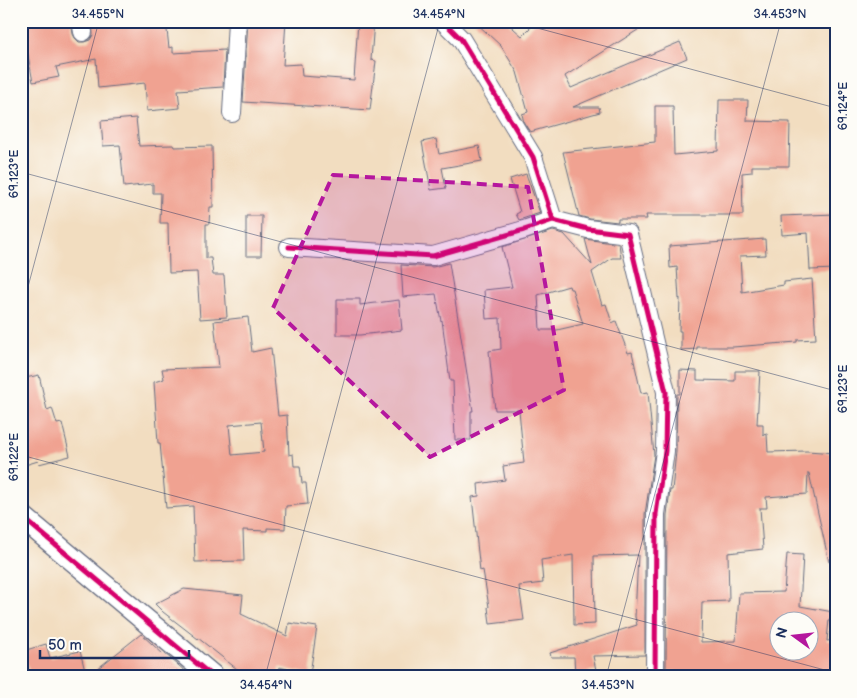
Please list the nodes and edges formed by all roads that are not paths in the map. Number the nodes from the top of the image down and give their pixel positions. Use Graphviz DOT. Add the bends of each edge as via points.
graph roads {
  1 [pos="237,21"];
  2 [pos="443,21"];
  3 [pos="232,113"];
  4 [pos="553,220"];
  5 [pos="289,247"];
  6 [pos="21,516"];
  7 [pos="213,677"];
  8 [pos="655,677"];
  1 -- 3 [label="street"];
  2 -- 4 [label="street" via="461,39 532,157"];
  4 -- 5 [label="street" via="433,256"];
  4 -- 8 [label="street" via="628,234 666,392 665,451 656,514"];
  6 -- 7 [label="street"];
}
